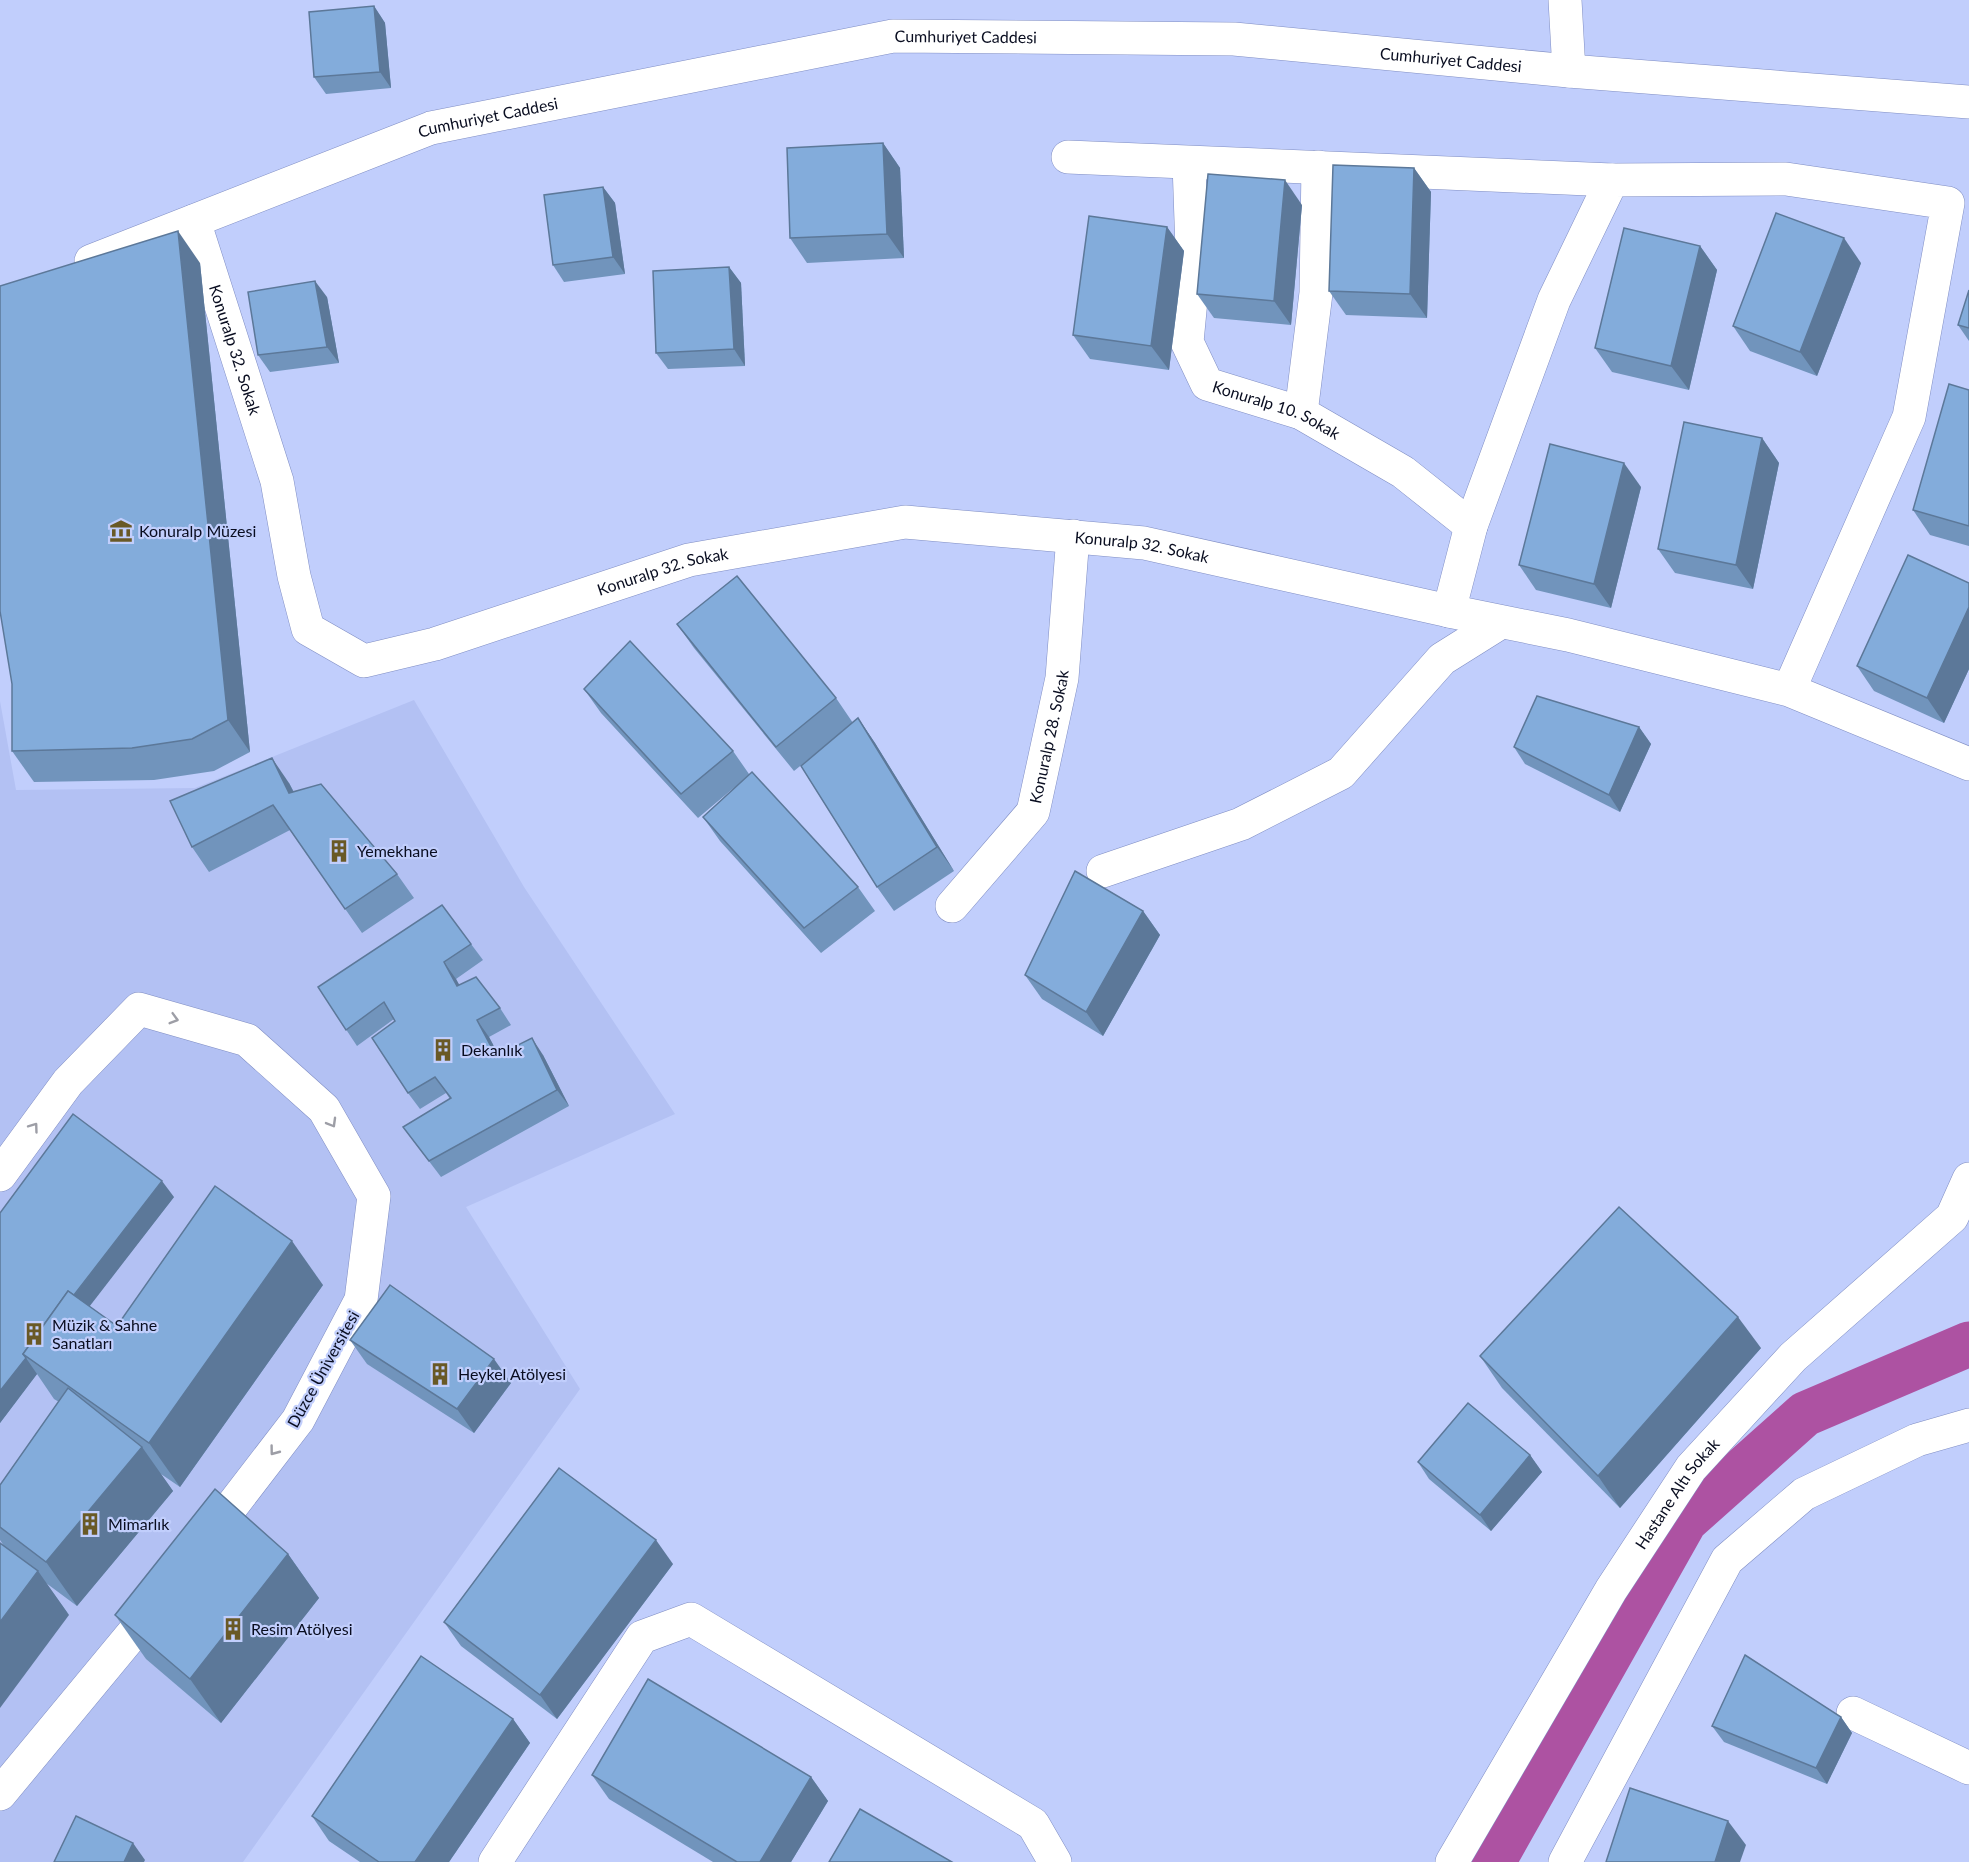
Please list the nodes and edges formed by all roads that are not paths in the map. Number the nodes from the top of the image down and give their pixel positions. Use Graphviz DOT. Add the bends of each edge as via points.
graph roads {
  1 [pos="1565,0"];
  2 [pos="1569,71"];
  3 [pos="1969,102"];
  4 [pos="1068,157"];
  5 [pos="1190,164"];
  6 [pos="1318,167"];
  7 [pos="1611,180"];
  8 [pos="1959,200"];
  9 [pos="194,221"];
  10 [pos="65,272"];
  11 [pos="1300,413"];
  12 [pos="1471,526"];
  13 [pos="1073,536"];
  14 [pos="1449,611"];
  15 [pos="1501,622"];
  16 [pos="1789,690"];
  17 [pos="1967,755"];
  18 [pos="1103,871"];
  19 [pos="952,906"];
  20 [pos="0,1175"];
  21 [pos="1969,1179"];
  22 [pos="1969,1425"];
  23 [pos="1853,1713"];
  24 [pos="1969,1768"];
  25 [pos="0,1794"];
  26 [pos="495,1862"];
  27 [pos="1055,1862"];
  28 [pos="1452,1862"];
  29 [pos="1565,1862"];
  1 -- 2 [label="street"];
  2 -- 3 [label="street, Cumhuriyet Caddesi"];
  2 -- 9 [label="street, Cumhuriyet Caddesi" via="1234,39 893,36 431,129"];
  4 -- 5 [label="street"];
  5 -- 6 [label="street"];
  5 -- 11 [label="street, Konuralp 10. Sokak" via="1193,279 1187,342 1207,384"];
  6 -- 7 [label="street"];
  6 -- 11 [label="street" via="1316,293"];
  7 -- 8 [label="street" via="1786,179"];
  7 -- 12 [label="street" via="1554,300"];
  8 -- 16 [label="street" via="1909,417"];
  9 -- 10 [label="street, Cumhuriyet Caddesi"];
  9 -- 13 [label="street, Konuralp 32. Sokak" via="277,481 308,629 364,661 435,644 689,560 906,522"];
  11 -- 12 [label="street, Konuralp 10. Sokak" via="1403,472"];
  12 -- 14 [label="street"];
  13 -- 14 [label="street, Konuralp 32. Sokak" via="1144,543"];
  13 -- 19 [label="street, Konuralp 28. Sokak" via="1062,678 1033,812"];
  14 -- 15 [label="street, Konuralp 32. Sokak"];
  15 -- 16 [label="street, Konuralp 32. Sokak"];
  15 -- 18 [label="street" via="1442,659 1341,773 1241,824"];
  16 -- 17 [label="street, Konuralp 32. Sokak"];
  20 -- 25 [label="street, Düzce Üniversitesi, one-way" via="68,1082 139,1009 247,1040 324,1109 374,1196 361,1300 298,1420 128,1642"];
  21 -- 28 [label="street, Hastane Altı Sokak" via="1952,1217 1793,1357 1691,1468 1611,1590"];
  22 -- 29 [label="street" via="1917,1440 1804,1494 1727,1560"];
  23 -- 24 [label="street"];
  26 -- 27 [label="street" via="642,1636 691,1618 1033,1824"];
}
